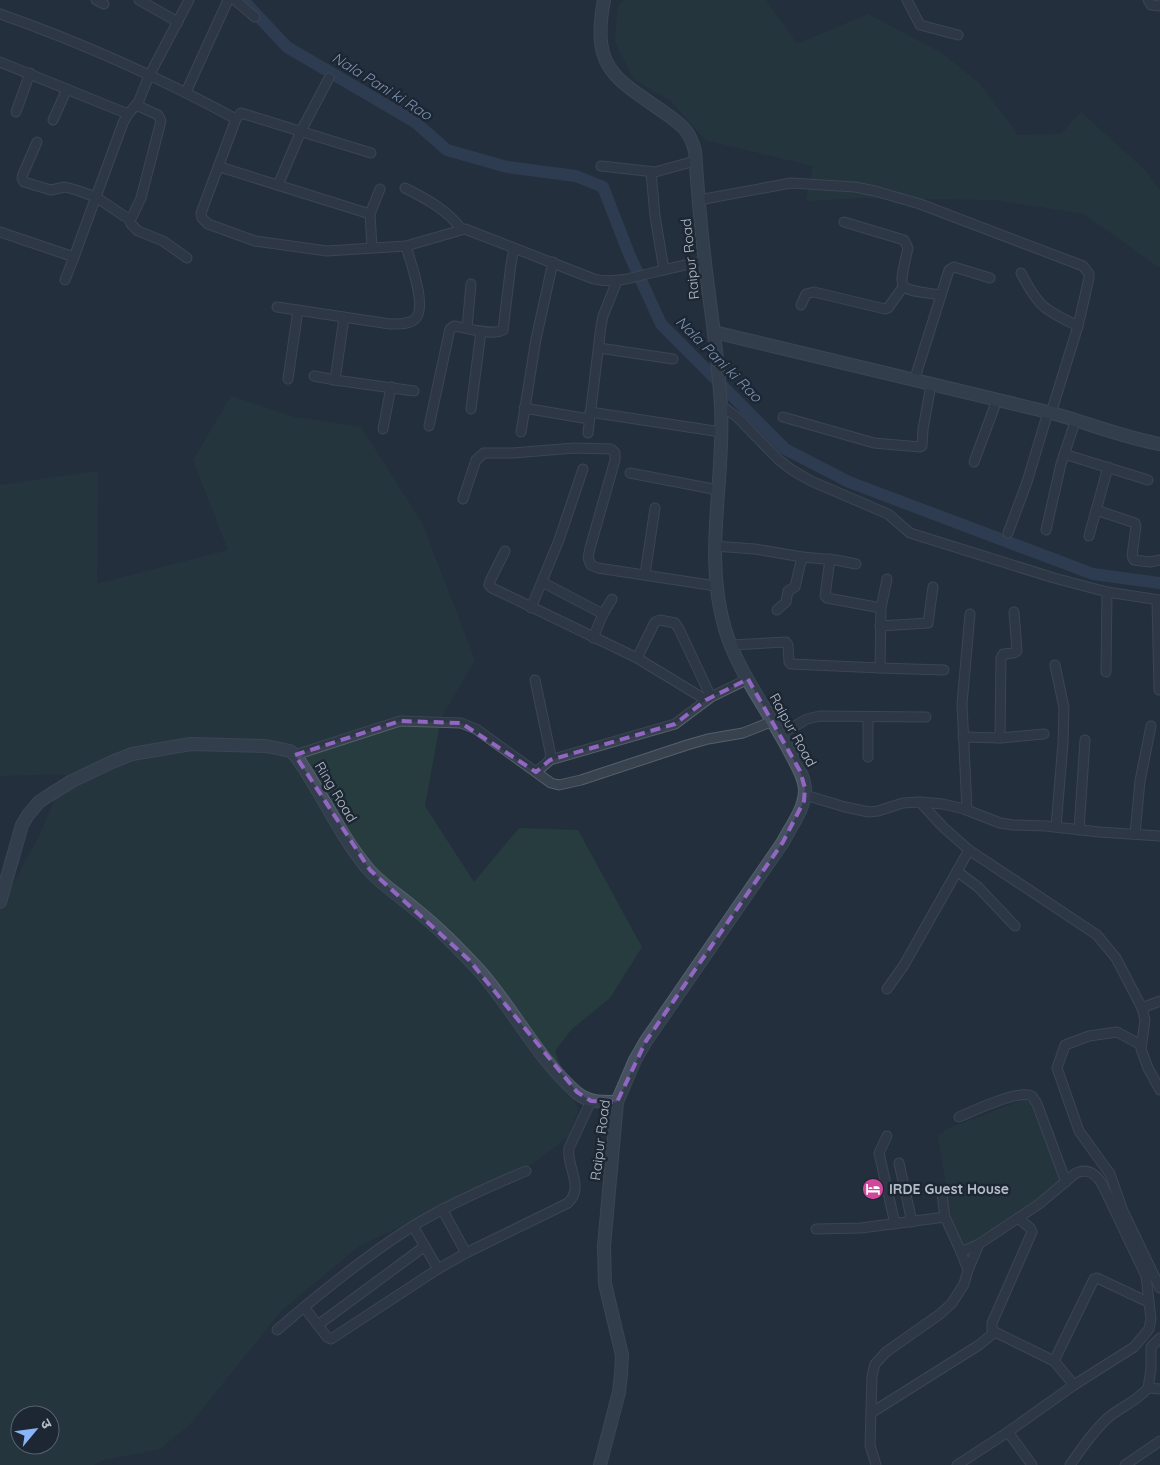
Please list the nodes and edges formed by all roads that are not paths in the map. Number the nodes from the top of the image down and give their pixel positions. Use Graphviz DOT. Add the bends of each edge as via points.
graph roads {
  1 [pos="139,0"];
  2 [pos="188,0"];
  3 [pos="228,0"];
  4 [pos="235,0"];
  5 [pos="604,0"];
  6 [pos="908,0"];
  7 [pos="1148,0"];
  8 [pos="1160,6"];
  9 [pos="0,14"];
  10 [pos="256,17"];
  11 [pos="178,22"];
  12 [pos="958,35"];
  13 [pos="0,62"];
  14 [pos="30,73"];
  15 [pos="149,76"];
  16 [pos="329,78"];
  17 [pos="66,89"];
  18 [pos="186,92"];
  19 [pos="136,105"];
  20 [pos="16,112"];
  21 [pos="128,114"];
  22 [pos="236,119"];
  23 [pos="53,120"];
  24 [pos="301,131"];
  25 [pos="37,142"];
  26 [pos="371,153"];
  27 [pos="696,162"];
  28 [pos="601,166"];
  29 [pos="220,167"];
  30 [pos="651,172"];
  31 [pos="278,185"];
  32 [pos="405,188"];
  33 [pos="380,189"];
  34 [pos="96,198"];
  35 [pos="698,200"];
  36 [pos="370,214"];
  37 [pos="129,218"];
  38 [pos="844,222"];
  39 [pos="461,229"];
  40 [pos="0,232"];
  41 [pos="406,246"];
  42 [pos="372,247"];
  43 [pos="514,248"];
  44 [pos="74,257"];
  45 [pos="187,258"];
  46 [pos="705,261"];
  47 [pos="553,262"];
  48 [pos="664,270"];
  49 [pos="1021,273"];
  50 [pos="990,278"];
  51 [pos="65,280"];
  52 [pos="617,281"];
  53 [pos="471,284"];
  54 [pos="903,287"];
  55 [pos="941,295"];
  56 [pos="801,305"];
  57 [pos="277,307"];
  58 [pos="298,310"];
  59 [pos="344,318"];
  60 [pos="1078,326"];
  61 [pos="467,328"];
  62 [pos="481,331"];
  63 [pos="714,332"];
  64 [pos="599,348"];
  65 [pos="673,359"];
  66 [pos="314,376"];
  67 [pos="288,379"];
  68 [pos="336,380"];
  69 [pos="914,381"];
  70 [pos="931,385"];
  71 [pos="391,387"];
  72 [pos="414,391"];
  73 [pos="997,400"];
  74 [pos="721,402"];
  75 [pos="524,408"];
  76 [pos="471,409"];
  77 [pos="1050,412"];
  78 [pos="590,415"];
  79 [pos="783,417"];
  80 [pos="1076,419"];
  81 [pos="429,426"];
  82 [pos="383,428"];
  83 [pos="521,432"];
  84 [pos="721,432"];
  85 [pos="588,433"];
  86 [pos="1160,444"];
  87 [pos="1064,454"];
  88 [pos="974,462"];
  89 [pos="1108,467"];
  90 [pos="583,468"];
  91 [pos="630,473"];
  92 [pos="1148,480"];
  93 [pos="718,490"];
  94 [pos="463,499"];
  95 [pos="655,508"];
  96 [pos="1096,510"];
  97 [pos="1046,530"];
  98 [pos="1008,533"];
  99 [pos="1089,536"];
  100 [pos="714,546"];
  101 [pos="505,551"];
  102 [pos="802,557"];
  103 [pos="830,559"];
  104 [pos="1160,560"];
  105 [pos="856,564"];
  106 [pos="644,574"];
  107 [pos="886,579"];
  108 [pos="542,582"];
  109 [pos="716,586"];
  110 [pos="933,587"];
  111 [pos="1107,592"];
  112 [pos="612,599"];
  113 [pos="1159,600"];
  114 [pos="530,608"];
  115 [pos="881,608"];
  116 [pos="777,610"];
  117 [pos="1014,612"];
  118 [pos="603,614"];
  119 [pos="970,614"];
  120 [pos="880,626"];
  121 [pos="593,638"];
  122 [pos="731,645"];
  123 [pos="637,658"];
  124 [pos="1056,665"];
  125 [pos="880,668"];
  126 [pos="944,670"];
  127 [pos="1106,672"];
  128 [pos="535,680"];
  129 [pos="748,680"];
  130 [pos="1159,690"];
  131 [pos="708,699"];
  132 [pos="926,717"];
  133 [pos="868,718"];
  134 [pos="773,721"];
  135 [pos="1150,726"];
  136 [pos="780,734"];
  137 [pos="1044,734"];
  138 [pos="963,737"];
  139 [pos="1000,738"];
  140 [pos="1086,740"];
  141 [pos="295,755"];
  142 [pos="868,757"];
  143 [pos="550,760"];
  144 [pos="536,772"];
  145 [pos="805,795"];
  146 [pos="920,802"];
  147 [pos="967,810"];
  148 [pos="1056,827"];
  149 [pos="1079,830"];
  150 [pos="1135,834"];
  151 [pos="1160,836"];
  152 [pos="970,850"];
  153 [pos="958,872"];
  154 [pos="0,902"];
  155 [pos="1015,926"];
  156 [pos="887,989"];
  157 [pos="1160,1001"];
  158 [pos="1142,1008"];
  159 [pos="1141,1045"];
  160 [pos="1160,1090"];
  161 [pos="591,1101"];
  162 [pos="617,1102"];
  163 [pos="959,1116"];
  164 [pos="887,1136"];
  165 [pos="899,1163"];
  166 [pos="526,1171"];
  167 [pos="1066,1182"];
  168 [pos="942,1194"];
  169 [pos="442,1210"];
  170 [pos="944,1217"];
  171 [pos="1018,1218"];
  172 [pos="912,1222"];
  173 [pos="895,1224"];
  174 [pos="413,1226"];
  175 [pos="816,1229"];
  176 [pos="979,1244"];
  177 [pos="425,1246"];
  178 [pos="961,1252"];
  179 [pos="466,1253"];
  180 [pos="438,1268"];
  181 [pos="968,1270"];
  182 [pos="1160,1288"];
  183 [pos="1148,1302"];
  184 [pos="304,1307"];
  185 [pos="318,1325"];
  186 [pos="277,1330"];
  187 [pos="995,1332"];
  188 [pos="1160,1338"];
  189 [pos="1054,1361"];
  190 [pos="1074,1385"];
  191 [pos="1148,1388"];
  192 [pos="1160,1389"];
  193 [pos="871,1413"];
  194 [pos="1008,1432"];
  195 [pos="1160,1441"];
  196 [pos="600,1465"];
  197 [pos="876,1465"];
  198 [pos="957,1465"];
  199 [pos="1032,1465"];
  200 [pos="1070,1465"];
  201 [pos="1125,1465"];
  1 -- 11 [label="street"];
  2 -- 11 [label="street"];
  3 -- 18 [label="street"];
  4 -- 10 [label="street"];
  5 -- 27 [label="main road, Raipur Road" via="600,34 606,63 622,84 684,128 692,140"];
  6 -- 12 [label="street" via="920,25"];
  7 -- 8 [label="street" via="1151,5"];
  9 -- 15 [label="street"];
  11 -- 15 [label="street"];
  13 -- 14 [label="street"];
  14 -- 17 [label="street"];
  14 -- 20 [label="street"];
  15 -- 18 [label="street"];
  15 -- 19 [label="street"];
  16 -- 24 [label="street"];
  17 -- 21 [label="street"];
  17 -- 23 [label="street"];
  18 -- 22 [label="street"];
  19 -- 21 [label="street"];
  19 -- 37 [label="street" via="158,115 161,121 139,203"];
  21 -- 34 [label="street"];
  22 -- 24 [label="street" via="242,113"];
  22 -- 29 [label="street"];
  24 -- 26 [label="street"];
  24 -- 31 [label="street"];
  25 -- 34 [label="street" via="23,174 24,182 51,190 66,187"];
  27 -- 30 [label="street"];
  27 -- 35 [label="main road, Raipur Road"];
  28 -- 30 [label="street"];
  29 -- 31 [label="street"];
  29 -- 42 [label="street" via="201,213 208,224 266,244 327,251"];
  30 -- 48 [label="street"];
  31 -- 36 [label="street"];
  32 -- 39 [label="street" via="448,215"];
  33 -- 36 [label="street"];
  34 -- 37 [label="street"];
  34 -- 44 [label="street"];
  35 -- 46 [label="main road, Raipur Road"];
  35 -- 60 [label="street" via="803,183 875,191 920,204 1083,266 1089,278"];
  36 -- 42 [label="street"];
  37 -- 45 [label="street" via="138,231 158,238"];
  38 -- 54 [label="street" via="906,242 908,248 900,281"];
  39 -- 41 [label="street"];
  39 -- 43 [label="street"];
  40 -- 44 [label="street"];
  41 -- 42 [label="street"];
  41 -- 59 [label="street" via="419,298 416,318 390,324"];
  43 -- 47 [label="street"];
  43 -- 62 [label="street" via="503,330"];
  44 -- 51 [label="street"];
  46 -- 48 [label="street"];
  46 -- 63 [label="main road, Raipur Road"];
  47 -- 52 [label="street" via="594,279"];
  47 -- 75 [label="street"];
  48 -- 52 [label="street"];
  49 -- 60 [label="street" via="1045,308"];
  50 -- 55 [label="street" via="952,267"];
  52 -- 64 [label="street" via="603,316"];
  53 -- 61 [label="street"];
  54 -- 55 [label="street"];
  54 -- 56 [label="street" via="886,308 814,292 806,294"];
  55 -- 69 [label="street"];
  57 -- 58 [label="street"];
  58 -- 59 [label="street"];
  58 -- 67 [label="street"];
  59 -- 68 [label="street"];
  60 -- 77 [label="street"];
  61 -- 62 [label="street"];
  61 -- 81 [label="street" via="454,326 449,332"];
  62 -- 76 [label="street"];
  63 -- 69 [label="main road"];
  63 -- 74 [label="main road, Raipur Road"];
  64 -- 65 [label="street"];
  64 -- 78 [label="street"];
  66 -- 68 [label="street"];
  68 -- 71 [label="street"];
  69 -- 70 [label="main road"];
  70 -- 73 [label="main road"];
  70 -- 79 [label="street" via="920,447 874,443"];
  71 -- 72 [label="street"];
  71 -- 82 [label="street"];
  73 -- 77 [label="main road"];
  73 -- 88 [label="street"];
  74 -- 84 [label="main road, Raipur Road"];
  74 -- 111 [label="street" via="792,470 894,518 910,533"];
  75 -- 78 [label="street"];
  75 -- 83 [label="street"];
  77 -- 80 [label="main road"];
  77 -- 98 [label="street"];
  78 -- 84 [label="street"];
  78 -- 85 [label="street"];
  80 -- 86 [label="main road"];
  80 -- 87 [label="street"];
  84 -- 93 [label="main road, Raipur Road"];
  87 -- 89 [label="street"];
  87 -- 97 [label="street"];
  89 -- 92 [label="street"];
  89 -- 96 [label="street"];
  90 -- 108 [label="street" via="560,540"];
  91 -- 93 [label="street"];
  93 -- 100 [label="main road, Raipur Road"];
  94 -- 106 [label="street" via="476,460 484,453 611,449 616,456 614,468 588,561 598,568"];
  95 -- 106 [label="street"];
  96 -- 99 [label="street"];
  96 -- 104 [label="street" via="1135,523 1134,560"];
  100 -- 102 [label="street"];
  100 -- 109 [label="main road, Raipur Road"];
  101 -- 114 [label="street" via="489,585"];
  102 -- 103 [label="street"];
  102 -- 116 [label="street" via="795,587 789,590 786,602"];
  103 -- 105 [label="street"];
  103 -- 115 [label="street" via="825,598"];
  106 -- 109 [label="street"];
  107 -- 115 [label="street"];
  108 -- 114 [label="street"];
  108 -- 118 [label="street"];
  109 -- 122 [label="main road, Raipur Road"];
  110 -- 120 [label="street" via="928,623"];
  111 -- 113 [label="street"];
  111 -- 127 [label="street"];
  112 -- 118 [label="street"];
  113 -- 130 [label="street"];
  114 -- 121 [label="street"];
  115 -- 120 [label="street"];
  117 -- 139 [label="street" via="1017,651 1001,658"];
  118 -- 121 [label="street"];
  119 -- 138 [label="street"];
  120 -- 125 [label="street"];
  121 -- 123 [label="street"];
  122 -- 125 [label="street" via="786,642 791,664"];
  122 -- 129 [label="main road, Raipur Road"];
  123 -- 131 [label="street"];
  123 -- 131 [label="street" via="654,624 660,620 673,622 679,629"];
  124 -- 148 [label="street" via="1064,708"];
  125 -- 126 [label="street"];
  128 -- 143 [label="street"];
  129 -- 131 [label="street"];
  129 -- 134 [label="main road, Raipur Road"];
  131 -- 143 [label="street" via="669,726"];
  132 -- 133 [label="street"];
  133 -- 136 [label="street" via="820,716 807,719"];
  133 -- 142 [label="street"];
  134 -- 136 [label="main road, Raipur Road"];
  134 -- 144 [label="street" via="743,733 687,744 567,784 550,783"];
  135 -- 150 [label="street"];
  136 -- 145 [label="main road, Raipur Road" via="804,781"];
  137 -- 139 [label="street"];
  138 -- 139 [label="street"];
  138 -- 147 [label="street"];
  140 -- 149 [label="street"];
  141 -- 144 [label="street" via="400,722 461,723 471,726"];
  141 -- 154 [label="main road, Ring Road" via="281,748 266,746 191,744 132,754 72,781 40,802 22,825"];
  141 -- 161 [label="main road, Ring Road" via="349,843 370,870 435,925 469,960 552,1067"];
  143 -- 144 [label="street"];
  145 -- 146 [label="street" via="869,812 903,802"];
  145 -- 162 [label="main road, Raipur Road" via="783,842 646,1041"];
  146 -- 147 [label="street"];
  146 -- 152 [label="street"];
  147 -- 148 [label="street" via="1005,824"];
  148 -- 149 [label="street"];
  149 -- 150 [label="street"];
  150 -- 151 [label="street"];
  152 -- 153 [label="street"];
  152 -- 158 [label="street" via="1097,935 1116,958"];
  153 -- 155 [label="street" via="978,887"];
  153 -- 156 [label="street"];
  157 -- 158 [label="street"];
  158 -- 159 [label="street" via="1145,1020"];
  159 -- 160 [label="street"];
  159 -- 182 [label="street" via="1117,1032 1089,1036 1065,1046 1057,1068 1079,1131 1110,1174 1123,1211"];
  161 -- 162 [label="main road"];
  161 -- 179 [label="street" via="569,1148 576,1188 572,1199"];
  162 -- 196 [label="main road, Raipur Road" via="604,1246 605,1284 622,1355 619,1392"];
  163 -- 167 [label="street" via="1013,1097 1032,1096"];
  164 -- 173 [label="street" via="879,1153"];
  165 -- 172 [label="street"];
  166 -- 169 [label="street"];
  167 -- 171 [label="street"];
  167 -- 183 [label="street" via="1082,1170 1100,1180 1146,1276"];
  168 -- 170 [label="street"];
  169 -- 174 [label="street"];
  169 -- 179 [label="street"];
  170 -- 172 [label="street"];
  170 -- 178 [label="street"];
  171 -- 176 [label="street"];
  171 -- 187 [label="street" via="1032,1232 992,1323"];
  172 -- 173 [label="street"];
  173 -- 175 [label="street"];
  174 -- 177 [label="street"];
  174 -- 184 [label="street"];
  176 -- 178 [label="street"];
  176 -- 181 [label="street"];
  177 -- 180 [label="street"];
  177 -- 185 [label="street"];
  178 -- 181 [label="street"];
  179 -- 180 [label="street"];
  180 -- 185 [label="street" via="331,1338"];
  181 -- 193 [label="street" via="964,1284 952,1303 878,1358 872,1376"];
  183 -- 189 [label="street" via="1094,1279"];
  183 -- 190 [label="street" via="1149,1329 1138,1344"];
  184 -- 185 [label="street"];
  184 -- 186 [label="street"];
  187 -- 189 [label="street"];
  187 -- 193 [label="street"];
  188 -- 191 [label="street" via="1151,1347"];
  189 -- 190 [label="street"];
  190 -- 194 [label="street"];
  191 -- 192 [label="street"];
  191 -- 200 [label="street" via="1100,1426"];
  193 -- 197 [label="street" via="870,1445"];
  194 -- 198 [label="street" via="974,1459"];
  194 -- 199 [label="street"];
  195 -- 201 [label="street"];
}
